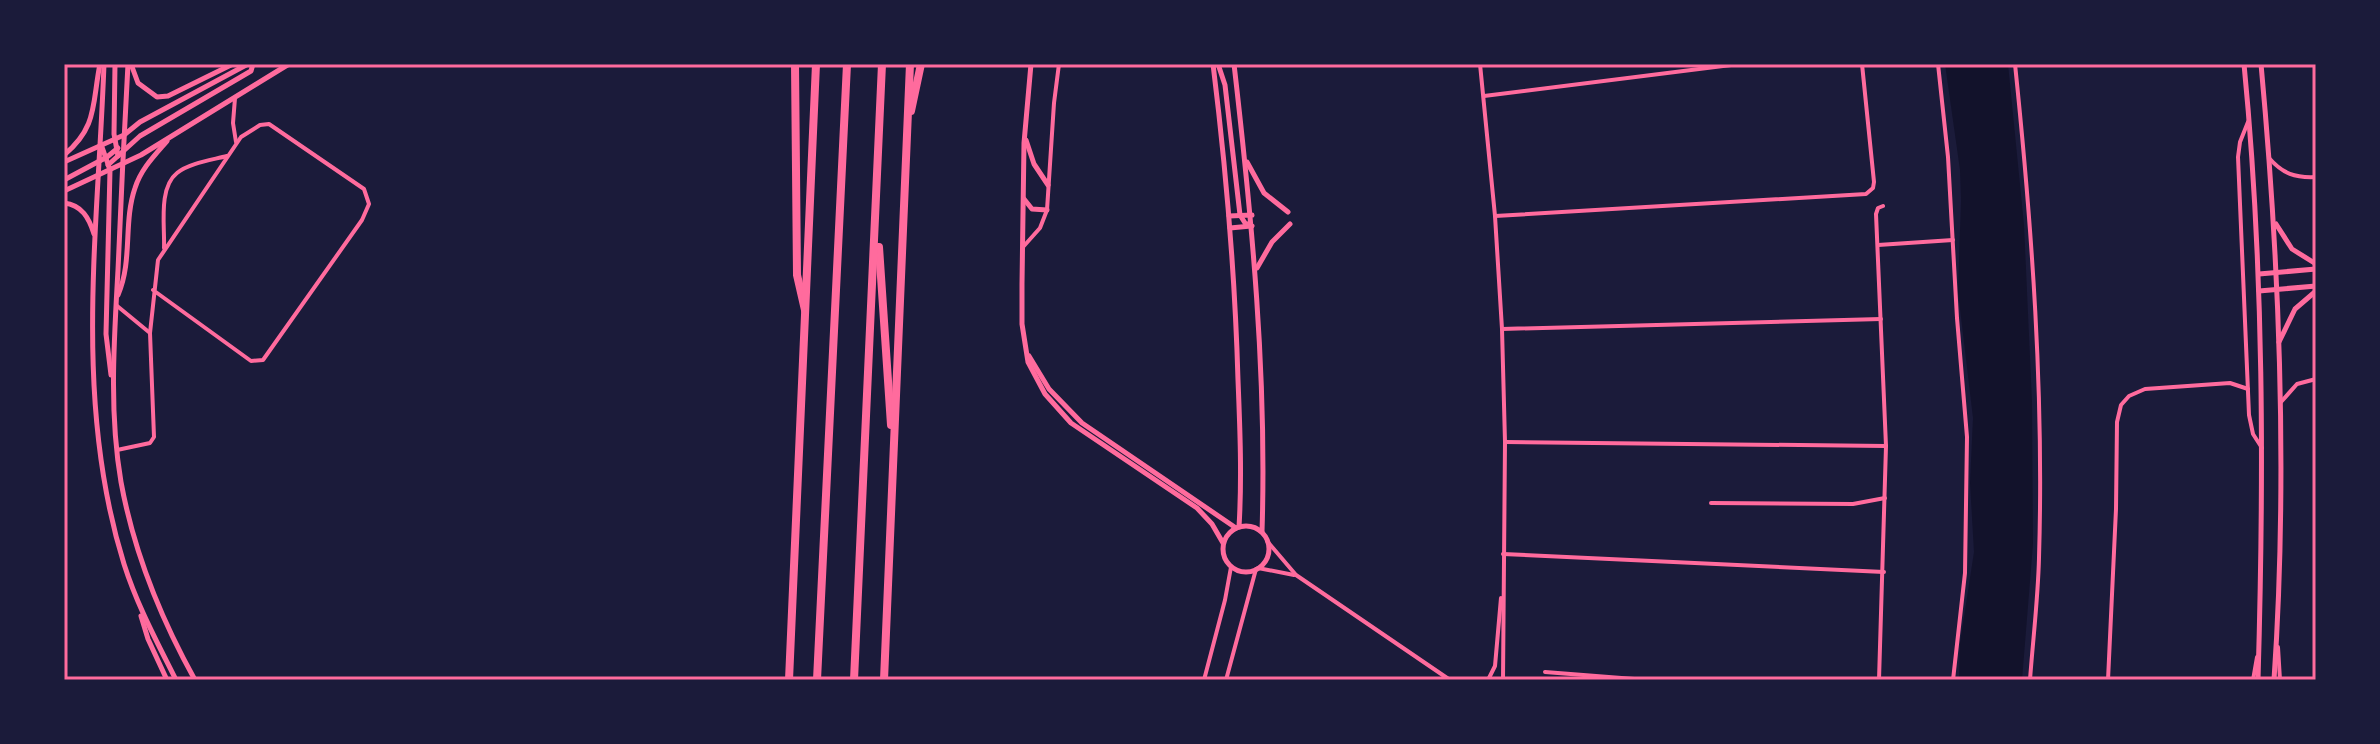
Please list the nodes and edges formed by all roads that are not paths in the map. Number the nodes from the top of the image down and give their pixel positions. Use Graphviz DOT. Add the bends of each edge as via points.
graph roads {
  1 [pos="102,64"];
  2 [pos="115,64"];
  3 [pos="130,64"];
  4 [pos="233,64"];
  5 [pos="251,64"];
  6 [pos="289,64"];
  7 [pos="795,64"];
  8 [pos="801,64"];
  9 [pos="816,64"];
  10 [pos="847,64"];
  11 [pos="882,64"];
  12 [pos="910,64"];
  13 [pos="921,64"];
  14 [pos="1031,64"];
  15 [pos="1059,64"];
  16 [pos="1216,64"];
  17 [pos="1234,64"];
  18 [pos="1480,64"];
  19 [pos="1739,64"];
  20 [pos="1862,64"];
  21 [pos="1938,64"];
  22 [pos="2015,64"];
  23 [pos="2244,64"];
  24 [pos="2261,64"];
  25 [pos="796,95"];
  26 [pos="1484,96"];
  27 [pos="235,98"];
  28 [pos="2249,120"];
  29 [pos="907,123"];
  30 [pos="1024,134"];
  31 [pos="124,135"];
  32 [pos="170,137"];
  33 [pos="114,140"];
  34 [pos="236,144"];
  35 [pos="101,146"];
  36 [pos="119,151"];
  37 [pos="64,155"];
  38 [pos="229,155"];
  39 [pos="1245,157"];
  40 [pos="2269,157"];
  41 [pos="64,162"];
  42 [pos="106,163"];
  43 [pos="122,164"];
  44 [pos="100,174"];
  45 [pos="2316,177"];
  46 [pos="64,180"];
  47 [pos="1048,185"];
  48 [pos="64,191"];
  49 [pos="1023,198"];
  50 [pos="64,203"];
  51 [pos="1883,206"];
  52 [pos="876,208"];
  53 [pos="1047,210"];
  54 [pos="1288,212"];
  55 [pos="1240,215"];
  56 [pos="1252,215"];
  57 [pos="1229,216"];
  58 [pos="1495,216"];
  59 [pos="2273,219"];
  60 [pos="1290,224"];
  61 [pos="1252,226"];
  62 [pos="1230,228"];
  63 [pos="96,240"];
  64 [pos="1953,240"];
  65 [pos="1878,245"];
  66 [pos="1023,247"];
  67 [pos="164,251"];
  68 [pos="2316,267"];
  69 [pos="1255,272"];
  70 [pos="2276,273"];
  71 [pos="2259,274"];
  72 [pos="2316,288"];
  73 [pos="2276,289"];
  74 [pos="153,290"];
  75 [pos="2259,291"];
  76 [pos="116,302"];
  77 [pos="806,313"];
  78 [pos="1881,319"];
  79 [pos="1502,329"];
  80 [pos="150,333"];
  81 [pos="2279,342"];
  82 [pos="1027,352"];
  83 [pos="2316,379"];
  84 [pos="113,386"];
  85 [pos="2248,389"];
  86 [pos="2281,402"];
  87 [pos="1505,442"];
  88 [pos="1886,446"];
  89 [pos="117,450"];
  90 [pos="2263,450"];
  91 [pos="894,466"];
  92 [pos="1885,498"];
  93 [pos="1711,503"];
  94 [pos="1238,527"];
  95 [pos="1262,532"];
  96 [pos="1267,541"];
  97 [pos="1223,543"];
  98 [pos="1503,554"];
  99 [pos="1231,567"];
  100 [pos="1257,568"];
  101 [pos="1884,572"];
  102 [pos="1296,575"];
  103 [pos="1502,596"];
  104 [pos="140,607"];
  105 [pos="2276,642"];
  106 [pos="1545,672"];
  107 [pos="167,680"];
  108 [pos="176,680"];
  109 [pos="195,680"];
  110 [pos="789,680"];
  111 [pos="817,680"];
  112 [pos="854,680"];
  113 [pos="884,680"];
  114 [pos="1204,680"];
  115 [pos="1226,680"];
  116 [pos="1450,680"];
  117 [pos="1488,680"];
  118 [pos="1503,680"];
  119 [pos="1647,680"];
  120 [pos="1879,680"];
  121 [pos="1953,680"];
  122 [pos="2030,680"];
  123 [pos="2108,680"];
  124 [pos="2256,680"];
  125 [pos="2274,680"];
  126 [pos="2280,680"];
  1 -- 35 [label="street"];
  1 -- 37 [label="street" via="90,123"];
  2 -- 33 [label="street"];
  3 -- 4 [label="street" via="138,83 157,97"];
  3 -- 31 [label="street"];
  5 -- 31 [label="street"];
  5 -- 36 [label="street" via="251,71"];
  6 -- 27 [label="street"];
  7 -- 25 [label="highway"];
  8 -- 25 [label="highway"];
  9 -- 77 [label="highway"];
  10 -- 111 [label="highway"];
  11 -- 52 [label="highway"];
  12 -- 29 [label="highway"];
  13 -- 29 [label="highway"];
  14 -- 30 [label="street"];
  15 -- 47 [label="street"];
  16 -- 55 [label="street" via="1225,85"];
  16 -- 57 [label="street"];
  17 -- 39 [label="street"];
  18 -- 26 [label="street"];
  19 -- 26 [label="street"];
  20 -- 58 [label="street" via="1874,182 1866,194"];
  21 -- 64 [label="street"];
  22 -- 122 [label="street" via="2038,386 2039,560"];
  23 -- 28 [label="street"];
  24 -- 40 [label="street"];
  25 -- 77 [label="highway" via="797,282"];
  26 -- 58 [label="street"];
  27 -- 32 [label="street"];
  27 -- 34 [label="street"];
  28 -- 71 [label="street"];
  28 -- 85 [label="street" via="2238,157"];
  29 -- 91 [label="highway"];
  30 -- 47 [label="street"];
  30 -- 49 [label="street"];
  31 -- 33 [label="street"];
  31 -- 36 [label="street"];
  32 -- 43 [label="street"];
  32 -- 76 [label="street" via="147,163 133,192 127,267"];
  33 -- 35 [label="street"];
  33 -- 36 [label="street"];
  34 -- 38 [label="street"];
  34 -- 74 [label="street" via="269,124 364,189 369,204 362,220 263,360 251,361"];
  35 -- 41 [label="street"];
  35 -- 42 [label="street"];
  36 -- 42 [label="street"];
  36 -- 43 [label="street"];
  38 -- 67 [label="street"];
  38 -- 67 [label="street" via="182,170 169,183"];
  39 -- 54 [label="street" via="1264,193"];
  39 -- 56 [label="street"];
  40 -- 45 [label="street" via="2291,176"];
  40 -- 59 [label="street"];
  42 -- 43 [label="street"];
  42 -- 44 [label="street"];
  42 -- 44 [label="street"];
  42 -- 46 [label="street"];
  42 -- 84 [label="street" via="106,334"];
  43 -- 76 [label="street"];
  44 -- 48 [label="street"];
  44 -- 63 [label="street"];
  47 -- 53 [label="street"];
  49 -- 53 [label="street" via="1032,209"];
  49 -- 66 [label="street"];
  50 -- 63 [label="street" via="86,216"];
  51 -- 65 [label="street" via="1876,212"];
  52 -- 91 [label="highway"];
  52 -- 112 [label="highway"];
  53 -- 66 [label="street"];
  55 -- 56 [label="street"];
  55 -- 57 [label="street"];
  55 -- 61 [label="street"];
  56 -- 61 [label="street"];
  57 -- 62 [label="street"];
  58 -- 79 [label="street"];
  59 -- 68 [label="street" via="2292,249"];
  59 -- 70 [label="street"];
  60 -- 69 [label="street"];
  61 -- 62 [label="street"];
  61 -- 69 [label="street"];
  62 -- 94 [label="street" via="1240,451"];
  63 -- 104 [label="street" via="91,345 96,428 113,524"];
  64 -- 65 [label="street"];
  64 -- 121 [label="street" via="1967,437 1966,549"];
  65 -- 78 [label="street"];
  66 -- 82 [label="street"];
  67 -- 74 [label="street"];
  68 -- 70 [label="street"];
  69 -- 95 [label="street"];
  70 -- 71 [label="street"];
  70 -- 73 [label="street"];
  71 -- 75 [label="street"];
  72 -- 73 [label="street"];
  72 -- 81 [label="street" via="2295,309"];
  73 -- 75 [label="street"];
  73 -- 81 [label="street"];
  74 -- 80 [label="street"];
  75 -- 90 [label="street"];
  76 -- 80 [label="street"];
  76 -- 84 [label="street"];
  77 -- 110 [label="highway"];
  78 -- 79 [label="street"];
  78 -- 88 [label="street"];
  79 -- 87 [label="street"];
  80 -- 89 [label="street" via="154,437 150,443"];
  81 -- 86 [label="street"];
  82 -- 94 [label="street" via="1049,389 1082,423"];
  82 -- 97 [label="street" via="1037,381 1071,423 1197,508"];
  83 -- 86 [label="street" via="2297,384"];
  84 -- 89 [label="street"];
  85 -- 90 [label="street" via="2251,428"];
  85 -- 123 [label="street" via="2230,383 2145,389 2121,405"];
  86 -- 105 [label="street"];
  87 -- 88 [label="street"];
  87 -- 98 [label="street"];
  88 -- 92 [label="street"];
  89 -- 109 [label="street" via="145,574"];
  90 -- 124 [label="street"];
  91 -- 113 [label="highway"];
  92 -- 93 [label="street" via="1853,504"];
  92 -- 101 [label="street"];
  94 -- 95 [label="street"];
  94 -- 97 [label="street"];
  95 -- 96 [label="street"];
  96 -- 100 [label="street" via="1267,556"];
  96 -- 102 [label="street"];
  97 -- 99 [label="street"];
  98 -- 101 [label="street"];
  98 -- 103 [label="street"];
  99 -- 100 [label="street"];
  99 -- 114 [label="street"];
  100 -- 102 [label="street"];
  100 -- 115 [label="street"];
  101 -- 120 [label="street"];
  102 -- 116 [label="street"];
  103 -- 117 [label="street" via="1495,666"];
  103 -- 118 [label="street"];
  104 -- 107 [label="street"];
  104 -- 108 [label="street"];
  105 -- 125 [label="street"];
  105 -- 126 [label="street"];
  106 -- 119 [label="street"];
}
